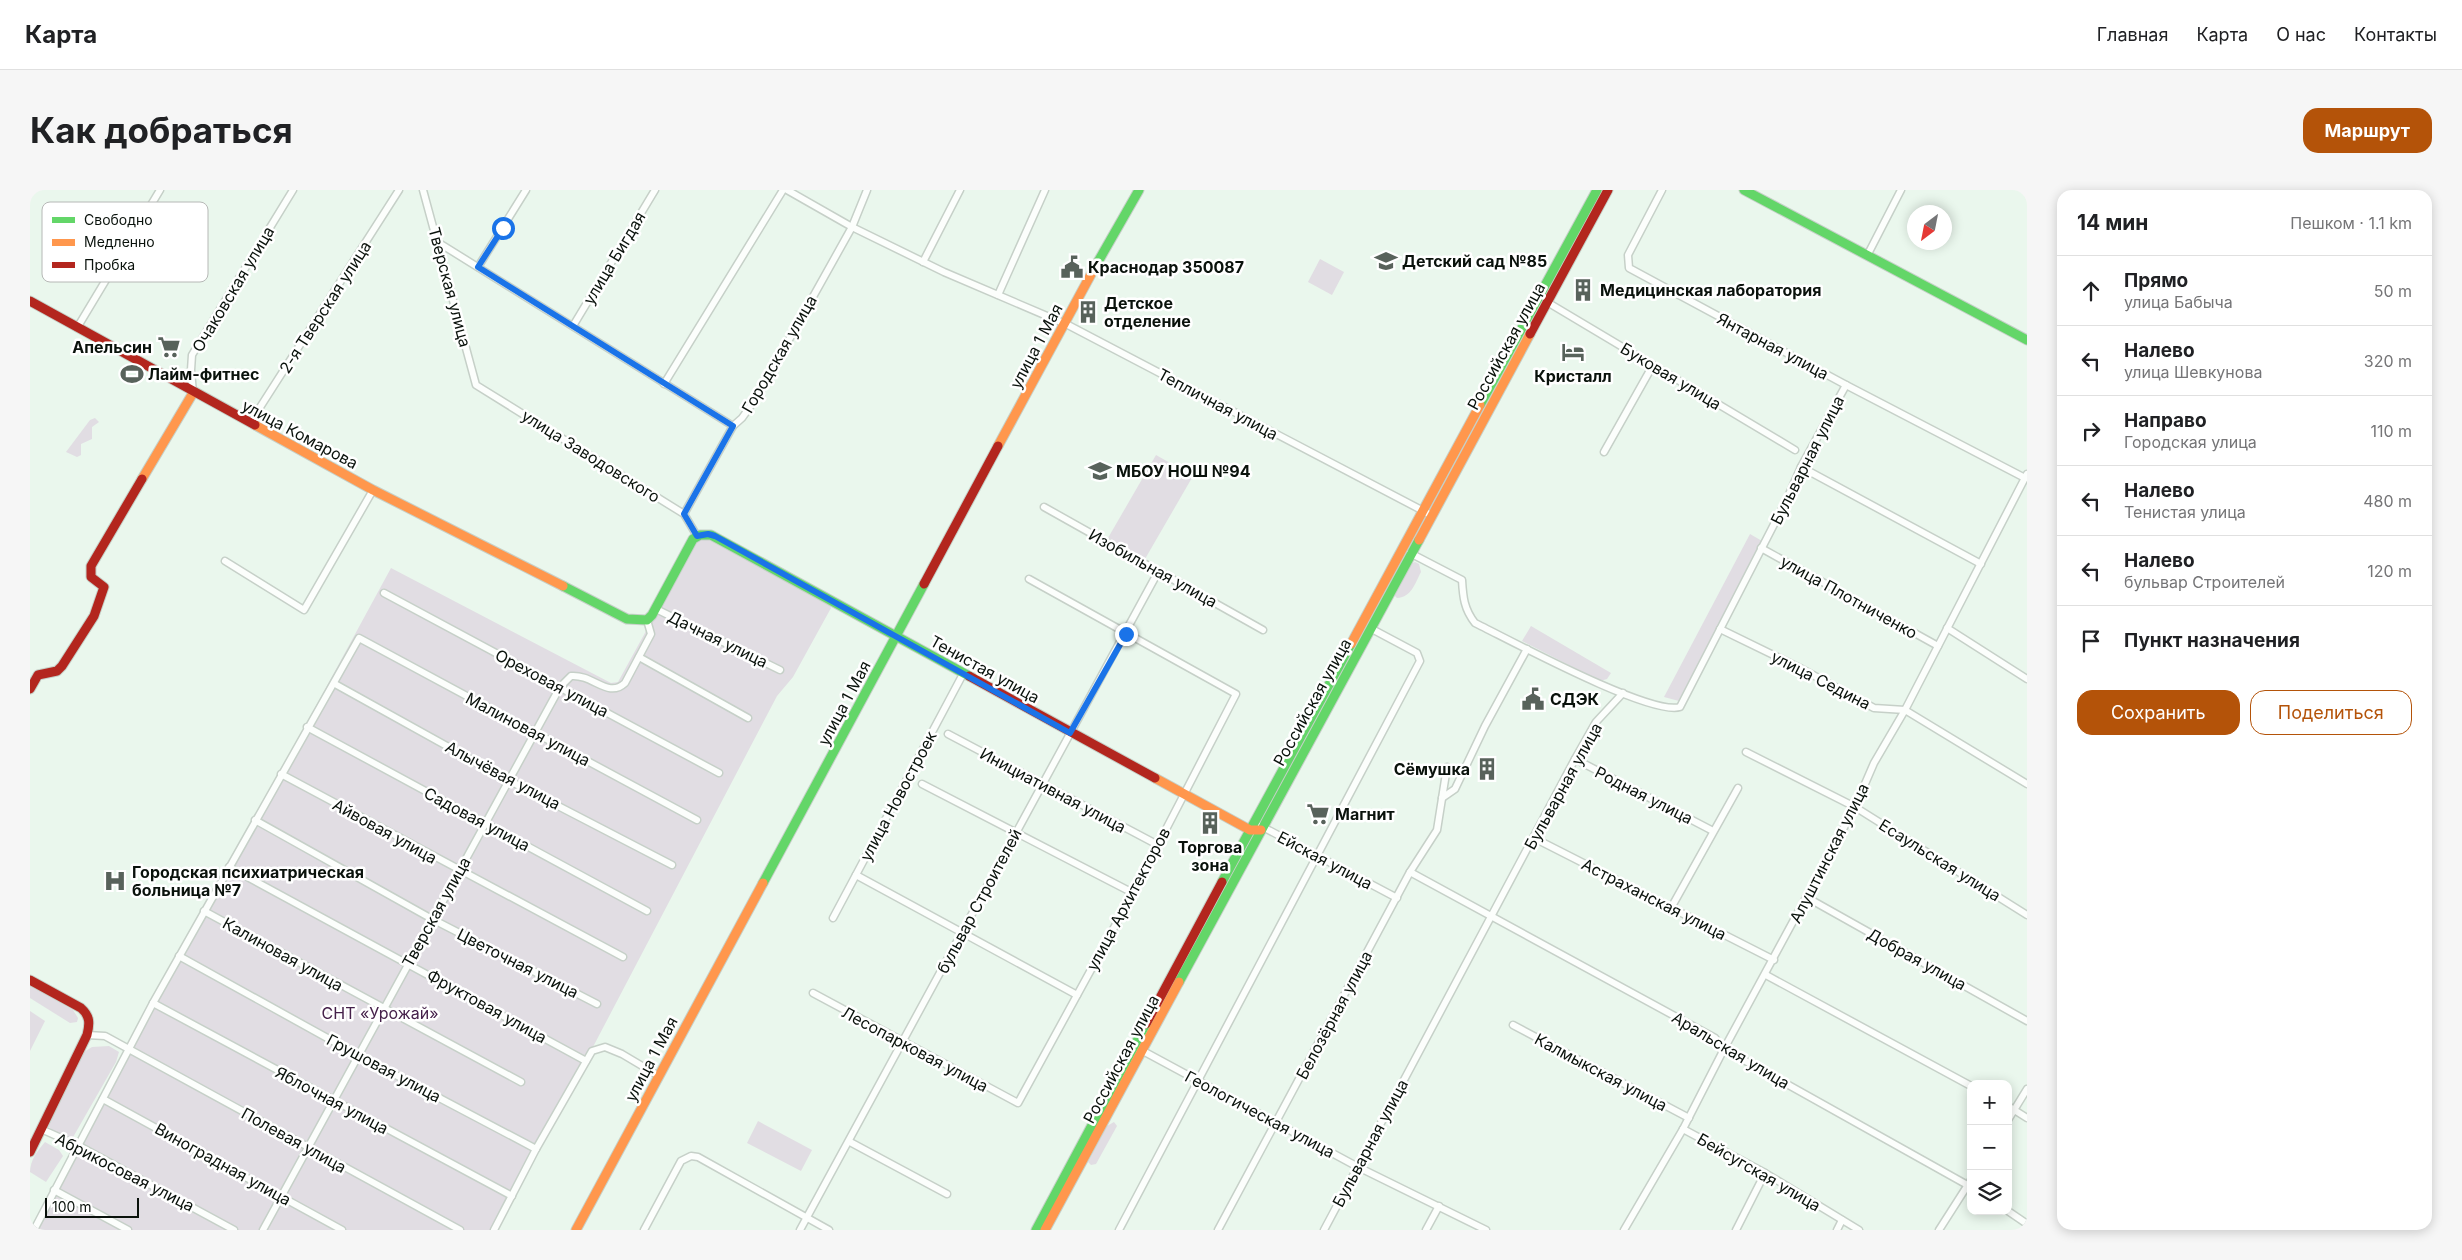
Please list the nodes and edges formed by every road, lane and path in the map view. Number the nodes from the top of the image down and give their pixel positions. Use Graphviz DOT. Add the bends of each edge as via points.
graph roads {
  1 [pos="160,190"];
  2 [pos="293,190"];
  3 [pos="399,190"];
  4 [pos="423,190"];
  5 [pos="526,190"];
  6 [pos="655,190"];
  7 [pos="785,190"];
  8 [pos="867,190"];
  9 [pos="960,190"];
  10 [pos="1045,190"];
  11 [pos="1139,190"];
  12 [pos="1598,190"];
  13 [pos="1608,190"];
  14 [pos="1662,190"];
  15 [pos="1744,190"];
  16 [pos="1901,190"];
  17 [pos="153,202"];
  18 [pos="852,226"];
  19 [pos="439,243"];
  20 [pos="1868,254"];
  21 [pos="923,262"];
  22 [pos="478,267"];
  23 [pos="105,282"];
  24 [pos="1000,296"];
  25 [pos="30,301"];
  26 [pos="1547,302"];
  27 [pos="1065,323"];
  28 [pos="573,326"];
  29 [pos="77,328"];
  30 [pos="2027,340"];
  31 [pos="1653,365"];
  32 [pos="664,384"];
  33 [pos="476,385"];
  34 [pos="1846,385"];
  35 [pos="193,393"];
  36 [pos="253,420"];
  37 [pos="733,426"];
  38 [pos="1795,450"];
  39 [pos="1604,452"];
  40 [pos="1802,467"];
  41 [pos="2026,476"];
  42 [pos="373,490"];
  43 [pos="1044,507"];
  44 [pos="1427,513"];
  45 [pos="684,514"];
  46 [pos="697,536"];
  47 [pos="1760,548"];
  48 [pos="1410,553"];
  49 [pos="225,561"];
  50 [pos="1981,564"];
  51 [pos="1158,572"];
  52 [pos="1029,579"];
  53 [pos="384,593"];
  54 [pos="656,610"];
  55 [pos="643,620"];
  56 [pos="1370,628"];
  57 [pos="1947,628"];
  58 [pos="1720,629"];
  59 [pos="1262,630"];
  60 [pos="1126,634"];
  61 [pos="896,637"];
  62 [pos="1938,646"];
  63 [pos="1528,649"];
  64 [pos="639,657"];
  65 [pos="780,670"];
  66 [pos="963,674"];
  67 [pos="2027,679"];
  68 [pos="335,684"];
  69 [pos="560,687"];
  70 [pos="30,688"];
  71 [pos="1623,693"];
  72 [pos="1905,710"];
  73 [pos="748,718"];
  74 [pos="307,727"];
  75 [pos="535,733"];
  76 [pos="1070,733"];
  77 [pos="948,734"];
  78 [pos="1746,752"];
  79 [pos="1575,760"];
  80 [pos="1447,767"];
  81 [pos="719,773"];
  82 [pos="281,774"];
  83 [pos="508,780"];
  84 [pos="922,784"];
  85 [pos="2027,784"];
  86 [pos="1042,786"];
  87 [pos="1738,788"];
  88 [pos="1184,794"];
  89 [pos="1442,798"];
  90 [pos="1855,807"];
  91 [pos="254,820"];
  92 [pos="697,820"];
  93 [pos="484,822"];
  94 [pos="1256,828"];
  95 [pos="1712,831"];
  96 [pos="1015,833"];
  97 [pos="1534,838"];
  98 [pos="1158,845"];
  99 [pos="1316,856"];
  100 [pos="672,864"];
  101 [pos="229,867"];
  102 [pos="459,871"];
  103 [pos="1410,872"];
  104 [pos="856,875"];
  105 [pos="1133,893"];
  106 [pos="1806,897"];
  107 [pos="1397,898"];
  108 [pos="1671,908"];
  109 [pos="204,911"];
  110 [pos="647,911"];
  111 [pos="1491,915"];
  112 [pos="2027,915"];
  113 [pos="833,918"];
  114 [pos="432,919"];
  115 [pos="962,932"];
  116 [pos="179,956"];
  117 [pos="622,957"];
  118 [pos="1774,960"];
  119 [pos="408,963"];
  120 [pos="1766,974"];
  121 [pos="30,980"];
  122 [pos="813,994"];
  123 [pos="1077,994"];
  124 [pos="153,1003"];
  125 [pos="597,1004"];
  126 [pos="383,1009"];
  127 [pos="2027,1021"];
  128 [pos="1513,1025"];
  129 [pos="87,1035"];
  130 [pos="902,1042"];
  131 [pos="1724,1049"];
  132 [pos="129,1050"];
  133 [pos="1142,1051"];
  134 [pos="358,1055"];
  135 [pos="586,1061"];
  136 [pos="659,1076"];
  137 [pos="1197,1081"];
  138 [pos="521,1082"];
  139 [pos="1967,1084"];
  140 [pos="2027,1089"];
  141 [pos="103,1099"];
  142 [pos="333,1100"];
  143 [pos="1018,1104"];
  144 [pos="2012,1107"];
  145 [pos="2012,1109"];
  146 [pos="1689,1118"];
  147 [pos="2027,1118"];
  148 [pos="1276,1123"];
  149 [pos="41,1128"];
  150 [pos="1684,1129"];
  151 [pos="850,1142"];
  152 [pos="79,1146"];
  153 [pos="308,1147"];
  154 [pos="536,1149"];
  155 [pos="30,1152"];
  156 [pos="1358,1166"];
  157 [pos="1765,1174"];
  158 [pos="1967,1182"];
  159 [pos="1967,1188"];
  160 [pos="54,1190"];
  161 [pos="947,1194"];
  162 [pos="282,1196"];
  163 [pos="512,1196"];
  164 [pos="1439,1206"];
  165 [pos="2012,1214"];
  166 [pos="807,1218"];
  167 [pos="1842,1220"];
  168 [pos="2027,1224"];
  169 [pos="1042,1229"];
  170 [pos="34,1230"];
  171 [pos="128,1230"];
  172 [pos="234,1230"];
  173 [pos="263,1230"];
  174 [pos="342,1230"];
  175 [pos="460,1230"];
  176 [pos="494,1230"];
  177 [pos="576,1230"];
  178 [pos="644,1230"];
  179 [pos="800,1230"];
  180 [pos="829,1230"];
  181 [pos="1119,1230"];
  182 [pos="1218,1230"];
  183 [pos="1324,1230"];
  184 [pos="1426,1230"];
  185 [pos="1486,1230"];
  186 [pos="1624,1230"];
  187 [pos="1736,1230"];
  188 [pos="1837,1230"];
  189 [pos="1859,1230"];
  190 [pos="1939,1230"];
  1 -- 17 [label="street"];
  2 -- 35 [label="street, Очаковская улица" via="192,355"];
  3 -- 36 [label="street, 2-я Тверская улица"];
  4 -- 19 [label="street, Тверская улица"];
  5 -- 22 [label="street"];
  6 -- 28 [label="street, улица Бигдая"];
  7 -- 18 [label="street, Тепличная улица"];
  7 -- 32 [label="street"];
  8 -- 18 [label="street, Городская улица"];
  9 -- 21 [label="street"];
  10 -- 24 [label="street"];
  11 -- 27 [label="street, улица 1 Мая"];
  12 -- 44 [label="street, Российская улица"];
  13 -- 26 [label="street, Российская улица"];
  14 -- 34 [label="street, Янтарная улица" via="1628,255 1629,268"];
  15 -- 20 [label="street"];
  16 -- 20 [label="street"];
  18 -- 21 [label="street, Тепличная улица"];
  18 -- 37 [label="street, Городская улица" via="757,397"];
  19 -- 22 [label="street"];
  19 -- 33 [label="street, Тверская улица"];
  20 -- 30 [label="street"];
  21 -- 24 [label="street, Тепличная улица"];
  22 -- 28 [label="street"];
  23 -- 29 [label="street"];
  24 -- 27 [label="street, Тепличная улица"];
  25 -- 29 [label="street, улица Комарова"];
  26 -- 31 [label="street, Буковая улица"];
  26 -- 44 [label="street, Российская улица"];
  27 -- 44 [label="street, Тепличная улица"];
  27 -- 61 [label="street, улица 1 Мая"];
  28 -- 32 [label="street"];
  29 -- 35 [label="street, улица Комарова"];
  31 -- 38 [label="street, Буковая улица"];
  31 -- 39 [label="street"];
  32 -- 37 [label="street"];
  33 -- 45 [label="street, улица Заводовского"];
  34 -- 40 [label="street, Бульварная улица"];
  34 -- 41 [label="street, Янтарная улица"];
  35 -- 36 [label="street, улица Комарова"];
  35 -- 70 [label="street" via="90,569 91,576 104,587 97,609 62,666 57,671 38,675"];
  36 -- 42 [label="street, улица Комарова"];
  37 -- 45 [label="street, Городская улица"];
  40 -- 47 [label="street, Бульварная улица"];
  40 -- 50 [label="street"];
  41 -- 50 [label="street, Алуштинская улица"];
  42 -- 49 [label="street" via="304,610"];
  42 -- 55 [label="street, улица Комарова" via="627,619"];
  43 -- 51 [label="street, Изобильная улица"];
  44 -- 48 [label="street, Российская улица"];
  44 -- 94 [label="street, Российская улица"];
  45 -- 46 [label="street, улица Заводовского"];
  46 -- 54 [label="street"];
  46 -- 61 [label="street, Тенистая улица" via="715,536"];
  47 -- 58 [label="street, Бульварная улица"];
  47 -- 62 [label="street, улица Плотниченко"];
  48 -- 56 [label="street, Российская улица"];
  48 -- 63 [label="street" via="1462,580 1463,601 1476,623"];
  50 -- 57 [label="street, Алуштинская улица"];
  51 -- 59 [label="street, Изобильная улица"];
  51 -- 60 [label="street, бульвар Строителей"];
  52 -- 60 [label="street"];
  53 -- 69 [label="street, Ореховая улица"];
  54 -- 55 [label="street"];
  54 -- 65 [label="street, Дачная улица"];
  55 -- 64 [label="street" via="651,634"];
  56 -- 94 [label="street, Российская улица"];
  56 -- 99 [label="street" via="1417,653 1420,662"];
  57 -- 62 [label="street, Алуштинская улица"];
  57 -- 67 [label="street"];
  58 -- 71 [label="street, Бульварная улица" via="1680,707 1669,709"];
  58 -- 72 [label="street, улица Седина" via="1874,708"];
  60 -- 76 [label="street, бульвар Строителей"];
  60 -- 88 [label="street, улица Архитекторов" via="1236,694"];
  61 -- 66 [label="street, Тенистая улица"];
  61 -- 136 [label="street, улица 1 Мая"];
  62 -- 72 [label="street, Алуштинская улица"];
  63 -- 71 [label="street" via="1610,690"];
  63 -- 89 [label="street" via="1484,726 1455,789"];
  64 -- 69 [label="street" via="619,688 611,690 582,675 572,676"];
  64 -- 73 [label="street"];
  66 -- 76 [label="street, Тенистая улица"];
  66 -- 104 [label="street, улица Новостроек"];
  68 -- 74 [label="street"];
  68 -- 75 [label="street, Малиновая улица" via="359,638"];
  68 -- 83 [label="street, Алычёвая улица"];
  69 -- 75 [label="street, Тверская улица"];
  69 -- 81 [label="street, Ореховая улица"];
  71 -- 79 [label="street, Бульварная улица" via="1596,722"];
  72 -- 85 [label="street, улица Седина"];
  72 -- 90 [label="street, Алуштинская улица" via="1874,763"];
  74 -- 82 [label="street"];
  74 -- 93 [label="street, Садовая улица"];
  75 -- 83 [label="street, Тверская улица"];
  75 -- 92 [label="street, Малиновая улица"];
  76 -- 86 [label="street, бульвар Строителей"];
  76 -- 88 [label="street, Тенистая улица"];
  77 -- 86 [label="street, Инициативная улица"];
  78 -- 90 [label="street, Есаульская улица"];
  79 -- 95 [label="street, Родная улица"];
  79 -- 97 [label="street, Бульварная улица"];
  80 -- 89 [label="street, Белозёрная улица"];
  82 -- 91 [label="street"];
  82 -- 102 [label="street, Айвовая улица"];
  83 -- 93 [label="street, Тверская улица"];
  83 -- 100 [label="street, Алычёвая улица"];
  84 -- 96 [label="street"];
  86 -- 96 [label="street, бульвар Строителей"];
  86 -- 98 [label="street, Инициативная улица"];
  87 -- 95 [label="street"];
  88 -- 94 [label="street, Тенистая улица"];
  88 -- 98 [label="street, улица Архитекторов"];
  89 -- 103 [label="street, Белозёрная улица" via="1437,830"];
  90 -- 106 [label="street, Алуштинская улица"];
  90 -- 112 [label="street, Есаульская улица"];
  91 -- 101 [label="street"];
  91 -- 114 [label="street, Цветочная улица"];
  93 -- 102 [label="street, Тверская улица"];
  93 -- 110 [label="street, Садовая улица"];
  94 -- 99 [label="street, Ейская улица"];
  94 -- 133 [label="street, Российская улица"];
  94 -- 169 [label="street, Российская улица"];
  95 -- 108 [label="street"];
  96 -- 105 [label="street"];
  96 -- 115 [label="street, бульвар Строителей"];
  97 -- 108 [label="street, Астраханская улица"];
  97 -- 111 [label="street, Бульварная улица"];
  98 -- 105 [label="street, улица Архитекторов"];
  99 -- 107 [label="street, Ейская улица"];
  99 -- 137 [label="street"];
  101 -- 109 [label="street"];
  101 -- 119 [label="street, Фруктовая улица"];
  102 -- 114 [label="street, Тверская улица"];
  102 -- 117 [label="street, Айвовая улица"];
  103 -- 107 [label="street, Белозёрная улица"];
  103 -- 111 [label="street"];
  104 -- 113 [label="street, улица Новостроек"];
  104 -- 115 [label="street"];
  105 -- 123 [label="street, улица Архитекторов"];
  106 -- 118 [label="street, Алуштинская улица"];
  106 -- 127 [label="street, Добрая улица"];
  107 -- 148 [label="street, Белозёрная улица"];
  108 -- 118 [label="street, Астраханская улица"];
  109 -- 116 [label="street"];
  109 -- 126 [label="street, Калиновая улица"];
  111 -- 131 [label="street, Аральская улица" via="1715,1038"];
  111 -- 156 [label="street, Бульварная улица"];
  114 -- 119 [label="street, Тверская улица"];
  114 -- 125 [label="street, Цветочная улица"];
  115 -- 123 [label="street"];
  115 -- 130 [label="street, бульвар Строителей"];
  116 -- 124 [label="street"];
  116 -- 134 [label="street, Грушовая улица"];
  118 -- 120 [label="street, Алуштинская улица"];
  119 -- 126 [label="street, Тверская улица"];
  119 -- 135 [label="street, Фруктовая улица"];
  120 -- 131 [label="street, Алуштинская улица"];
  120 -- 139 [label="street"];
  121 -- 129 [label="street" via="88,1014 92,1022"];
  122 -- 130 [label="street, Лесопарковая улица"];
  123 -- 143 [label="street, улица Архитекторов"];
  124 -- 132 [label="street"];
  124 -- 142 [label="street, Яблочная улица"];
  126 -- 134 [label="street, Тверская улица"];
  126 -- 138 [label="street, Калиновая улица"];
  128 -- 146 [label="street, Калмыкская улица"];
  129 -- 132 [label="street, Полевая улица" via="105,1036"];
  129 -- 149 [label="street"];
  130 -- 143 [label="street, Лесопарковая улица"];
  130 -- 151 [label="street, бульвар Строителей"];
  131 -- 146 [label="street, Алуштинская улица"];
  131 -- 158 [label="street, Аральская улица"];
  132 -- 141 [label="street"];
  132 -- 153 [label="street, Полевая улица"];
  133 -- 137 [label="street, Геологическая улица"];
  133 -- 169 [label="street, Российская улица"];
  134 -- 142 [label="street, Тверская улица"];
  134 -- 154 [label="street, Грушовая улица"];
  135 -- 136 [label="street" via="592,1051 605,1047"];
  135 -- 154 [label="street"];
  136 -- 177 [label="street, улица 1 Мая"];
  137 -- 148 [label="street, Геологическая улица"];
  137 -- 181 [label="street"];
  140 -- 144 [label="street"];
  141 -- 152 [label="street"];
  141 -- 162 [label="street, Виноградная улица"];
  142 -- 153 [label="street, Тверская улица"];
  142 -- 163 [label="street, Яблочная улица"];
  145 -- 147 [label="street"];
  146 -- 150 [label="street, Алуштинская улица"];
  148 -- 156 [label="street, Геологическая улица"];
  148 -- 182 [label="street, Белозёрная улица"];
  149 -- 152 [label="street, Абрикосовая улица"];
  149 -- 155 [label="street"];
  150 -- 157 [label="street, Бейсугская улица"];
  150 -- 186 [label="street, Алуштинская улица"];
  151 -- 161 [label="street"];
  151 -- 166 [label="street, бульвар Строителей"];
  152 -- 160 [label="street"];
  152 -- 172 [label="street, Абрикосовая улица"];
  153 -- 162 [label="street, Тверская улица"];
  153 -- 175 [label="street, Полевая улица"];
  154 -- 163 [label="street"];
  156 -- 164 [label="street, Геологическая улица"];
  156 -- 183 [label="street, Бульварная улица"];
  157 -- 167 [label="street, Бейсугская улица"];
  157 -- 187 [label="street"];
  159 -- 190 [label="street"];
  160 -- 170 [label="street"];
  160 -- 171 [label="street"];
  162 -- 173 [label="street, Тверская улица"];
  162 -- 174 [label="street, Виноградная улица"];
  163 -- 176 [label="street"];
  164 -- 184 [label="street"];
  164 -- 185 [label="street, Геологическая улица"];
  165 -- 168 [label="street"];
  166 -- 178 [label="street" via="691,1156 681,1161"];
  166 -- 179 [label="street, бульвар Строителей"];
  166 -- 180 [label="street"];
  167 -- 188 [label="street"];
  167 -- 189 [label="street, Бейсугская улица"];
}
